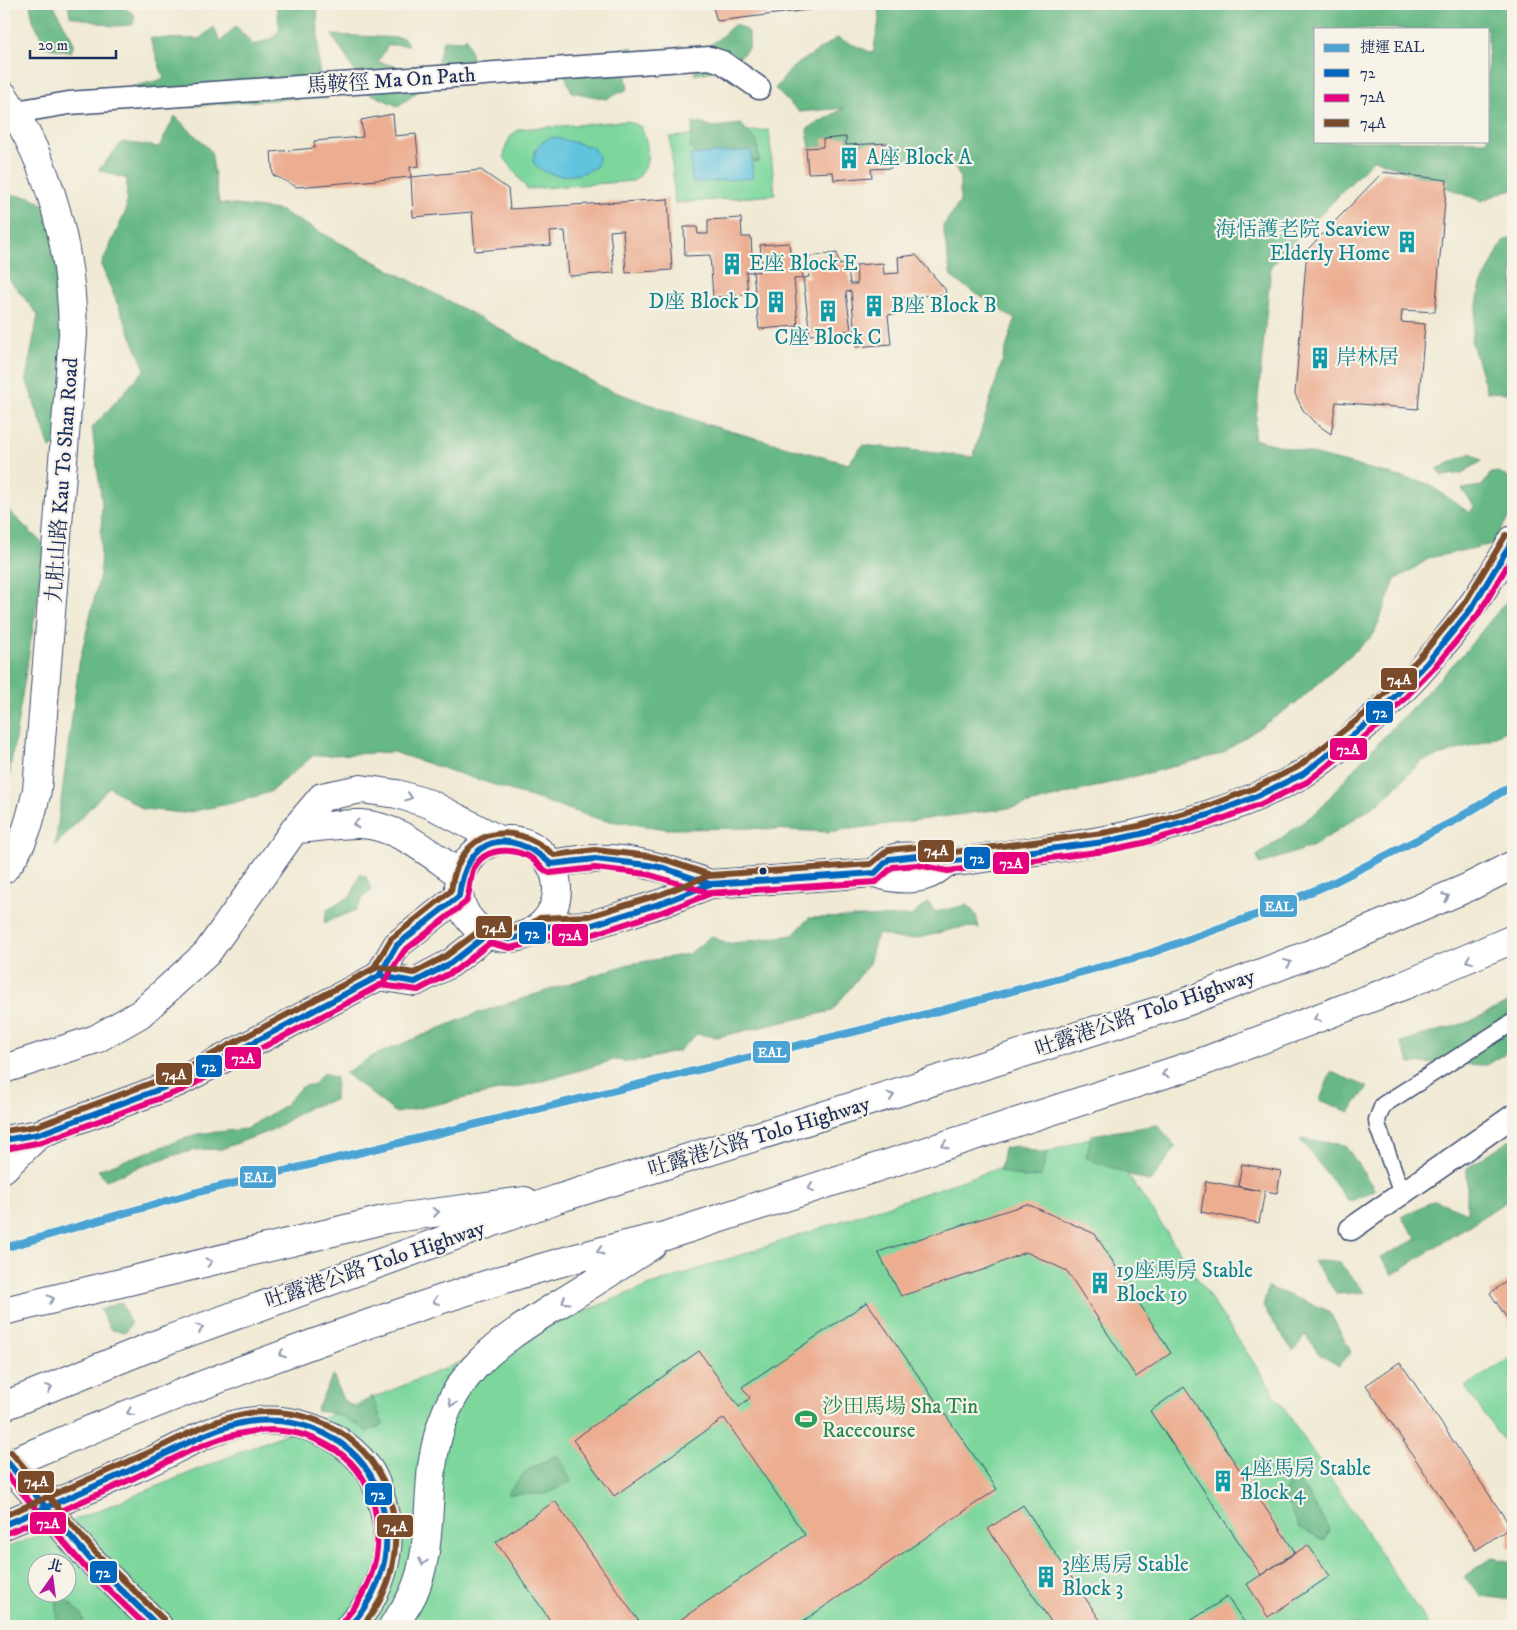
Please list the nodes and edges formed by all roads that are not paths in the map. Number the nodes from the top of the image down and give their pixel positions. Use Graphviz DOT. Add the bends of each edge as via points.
graph roads {
  1 [pos="759,88"];
  2 [pos="7,107"];
  3 [pos="1513,540"];
  4 [pos="295,829"];
  5 [pos="501,841"];
  6 [pos="551,864"];
  7 [pos="1513,865"];
  8 [pos="4,869"];
  9 [pos="710,884"];
  10 [pos="460,886"];
  11 [pos="540,927"];
  12 [pos="488,934"];
  13 [pos="1513,939"];
  14 [pos="379,976"];
  15 [pos="1513,1022"];
  16 [pos="4,1069"];
  17 [pos="1513,1116"];
  18 [pos="39,1134"];
  19 [pos="4,1140"];
  20 [pos="4,1168"];
  21 [pos="1402,1194"];
  22 [pos="557,1200"];
  23 [pos="1351,1229"];
  24 [pos="665,1236"];
  25 [pos="4,1311"];
  26 [pos="4,1406"];
  27 [pos="5,1462"];
  28 [pos="4,1525"];
  29 [pos="158,1626"];
  30 [pos="350,1626"];
  31 [pos="393,1626"];
  1 -- 2 [label="street, 馬鞍徑 Ma On Path" via="722,62 710,58"];
  2 -- 8 [label="main road, 九肚山路 Kau To Shan Road" via="40,163 56,210 70,282 73,334 37,790 22,842"];
  3 -- 9 [label="main road" via="1471,609 1427,663 1374,719 1302,774 1255,797 1208,815 1104,842 947,862 918,856 889,859 875,872"];
  4 -- 5 [label="main road, one-way" via="322,797 361,789 397,794 430,804"];
  10 -- 4 [label="main road, one-way" via="408,840 385,828 362,824"];
  4 -- 16 [label="main road" via="207,953 140,1014 96,1039"];
  5 -- 6 [label="main road" via="518,841 532,846"];
  5 -- 10 [label="main road" via="475,852 466,863"];
  6 -- 9 [label="main road" via="595,859 648,865"];
  6 -- 11 [label="main road" via="558,893 552,914"];
  22 -- 7 [label="main road, 吐露港公路 Tolo Highway, one-way" via="1186,1002 1340,942"];
  9 -- 11 [label="main road" via="592,925"];
  10 -- 12 [label="main road" via="470,920"];
  10 -- 14 [label="main road" via="397,945"];
  11 -- 12 [label="main road" via="519,938"];
  12 -- 14 [label="main road" via="451,963 415,982"];
  13 -- 24 [label="main road, one-way" via="1405,986 1202,1062"];
  14 -- 18 [label="main road" via="179,1082"];
  15 -- 21 [label="street" via="1383,1105 1377,1120 1378,1127"];
  17 -- 21 [label="street"];
  18 -- 19 [label="main road"];
  18 -- 20 [label="main road"];
  21 -- 23 [label="street"];
  25 -- 22 [label="main road, one-way" via="387,1219 502,1202"];
  26 -- 22 [label="main road, 吐露港公路 Tolo Highway, one-way" via="226,1318"];
  24 -- 27 [label="main road, one-way" via="613,1247 510,1277 287,1352"];
  24 -- 31 [label="main road, one-way" via="523,1326 488,1352 466,1377 440,1428 432,1466 420,1573 413,1594"];
  27 -- 29 [label="main road, bridge" via="90,1558"];
  28 -- 30 [label="main road" via="228,1427 267,1420 299,1422 348,1447 368,1467 385,1514 386,1562 365,1608"];
}
